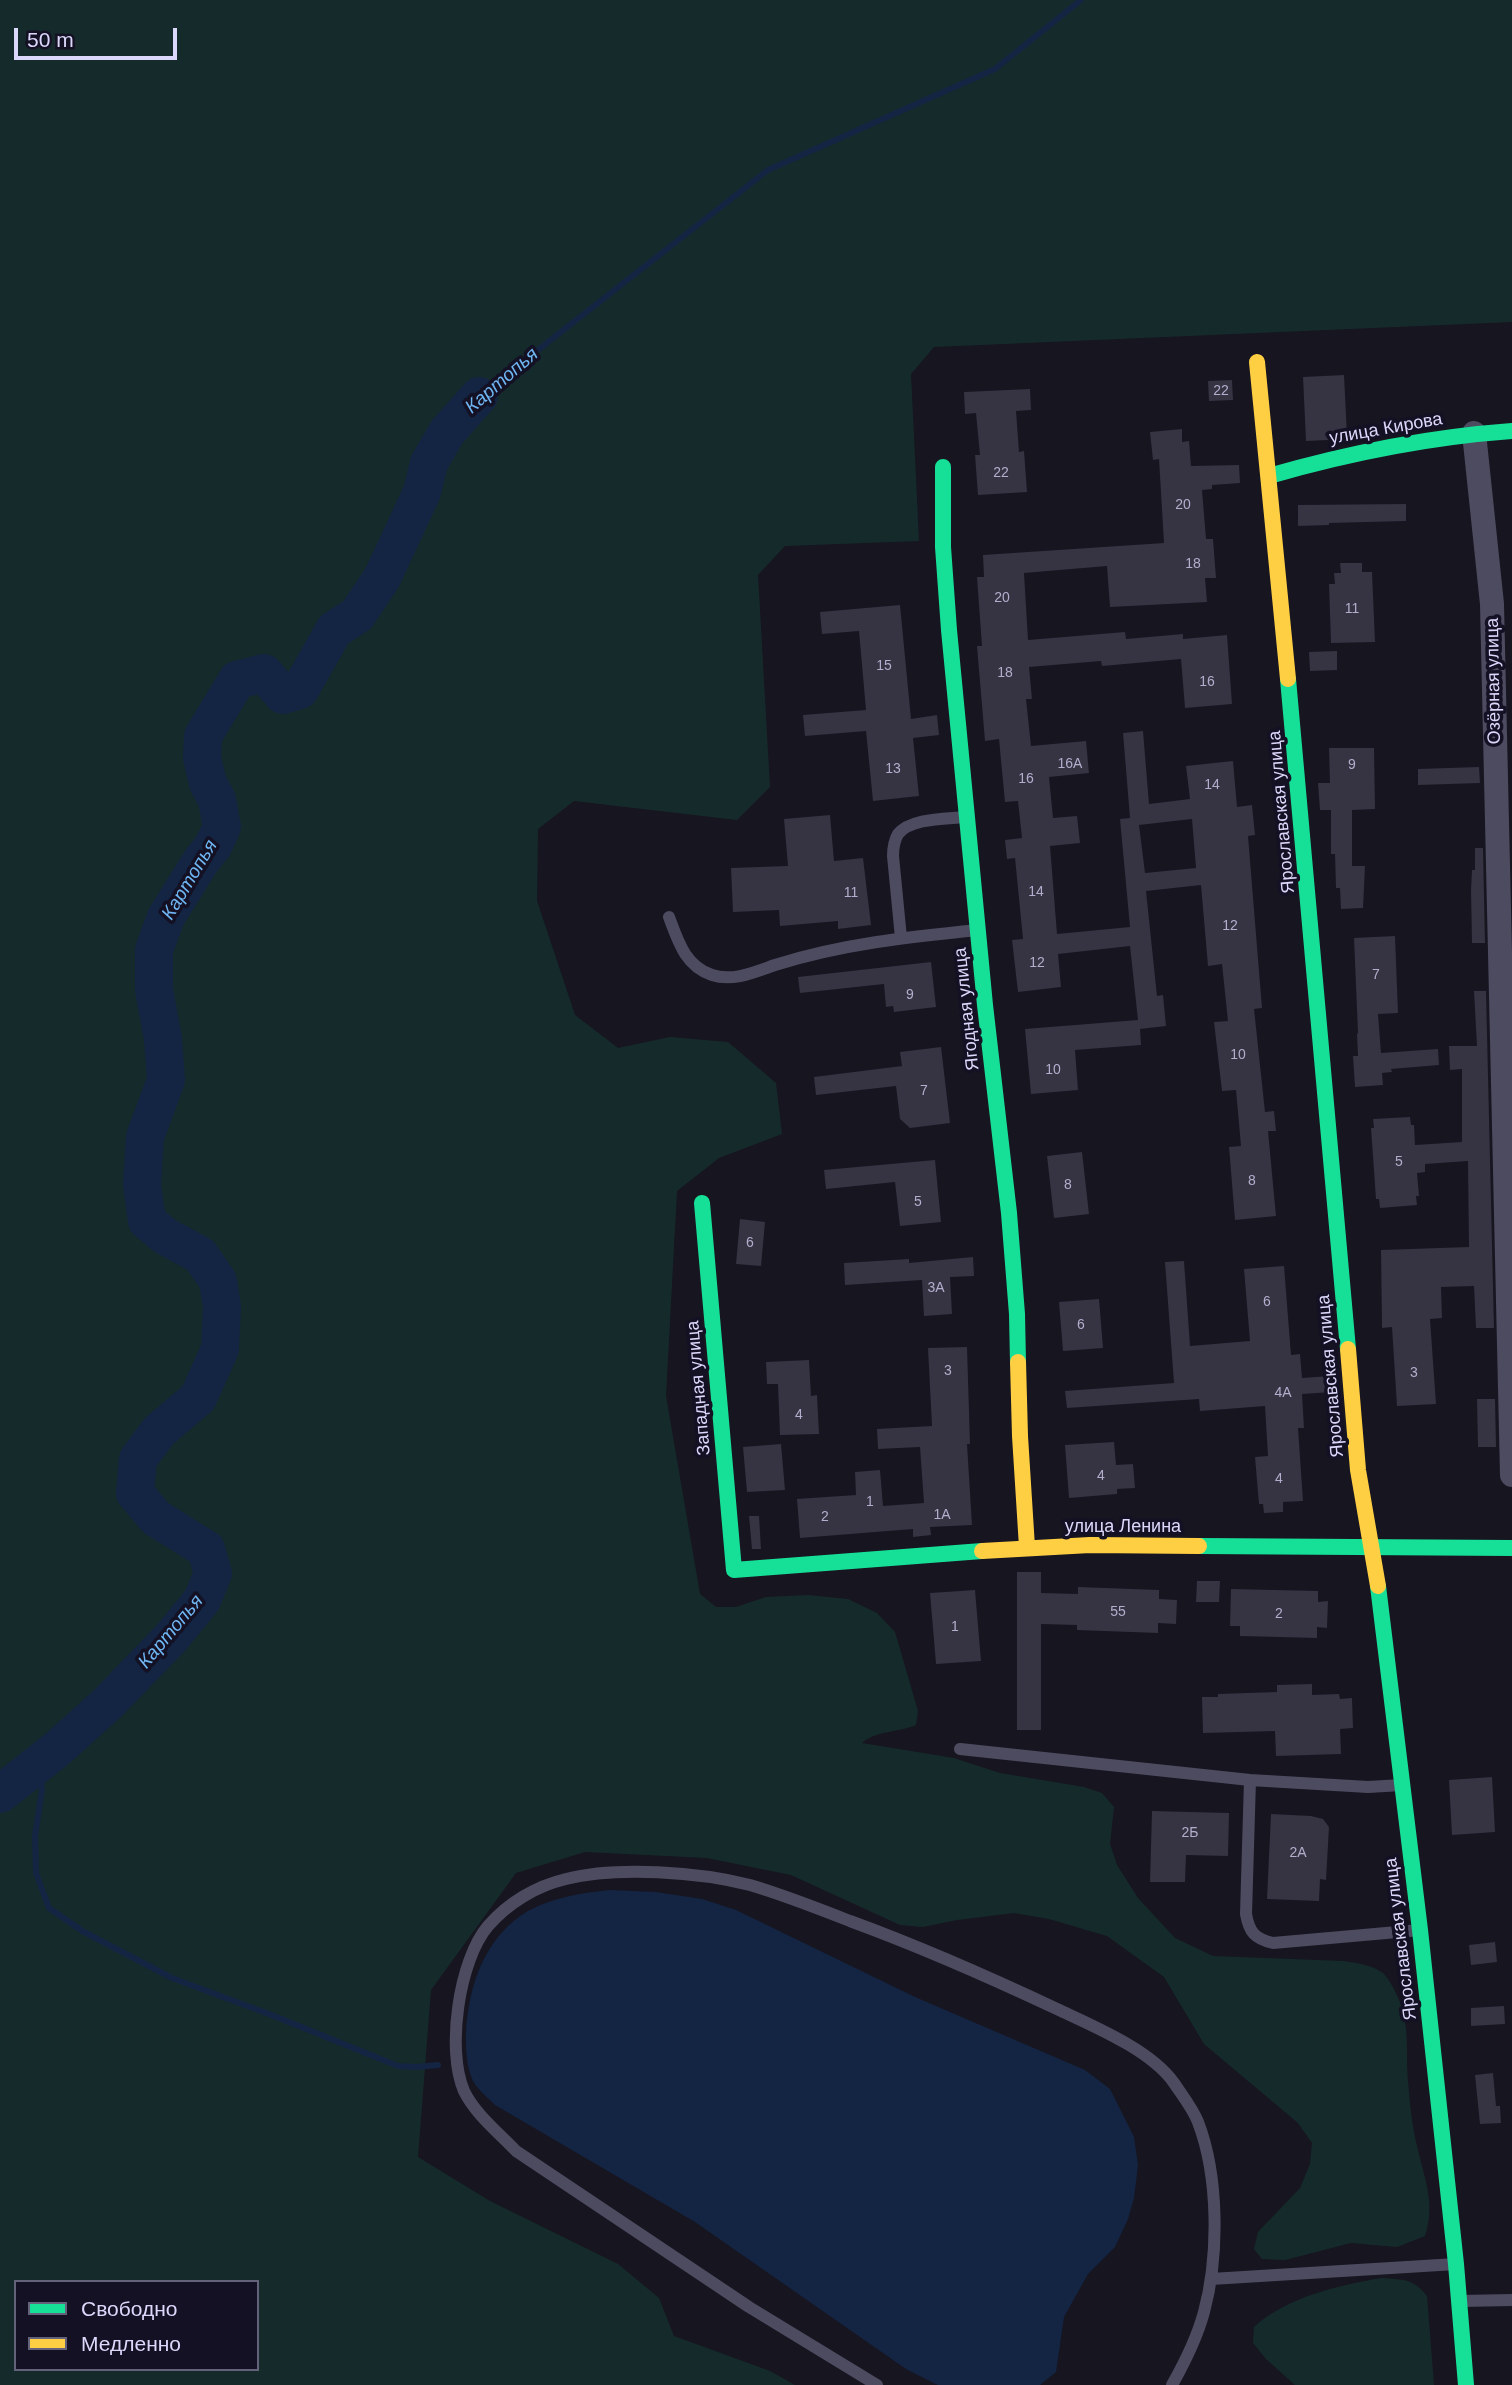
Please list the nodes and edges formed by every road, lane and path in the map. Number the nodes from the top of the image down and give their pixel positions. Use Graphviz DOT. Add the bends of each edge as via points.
graph roads {
  1 [pos="1257,362"];
  2 [pos="1512,431"];
  3 [pos="1474,433"];
  4 [pos="943,467"];
  5 [pos="1269,476"];
  6 [pos="967,816"];
  7 [pos="668,917"];
  8 [pos="978,930"];
  9 [pos="901,938"];
  10 [pos="702,1203"];
  11 [pos="1512,1475"];
  12 [pos="1370,1546"];
  13 [pos="1027,1547"];
  14 [pos="1512,1548"];
  15 [pos="734,1570"];
  16 [pos="960,1749"];
  17 [pos="1250,1780"];
  18 [pos="1402,1785"];
  19 [pos="1420,1930"];
  20 [pos="1456,2264"];
  21 [pos="1211,2279"];
  22 [pos="1512,2300"];
  23 [pos="1459,2301"];
  24 [pos="877,2385"];
  25 [pos="1172,2385"];
  26 [pos="1466,2385"];
  1 -- 5 [label="street, Ярославская улица"];
  2 -- 3 [label="street, улица Кирова"];
  3 -- 5 [label="street, улица Кирова" via="1352,453"];
  3 -- 11 [label="street, Озёрная улица" via="1492,604"];
  4 -- 6 [label="street, Ягодная улица" via="944,561"];
  5 -- 12 [label="street, Ярославская улица" via="1358,1470"];
  6 -- 8 [label="street, Ягодная улица"];
  6 -- 9 [label="lane" via="922,823 898,834 893,856"];
  7 -- 9 [label="lane" via="686,957 696,967 724,978 823,951"];
  8 -- 9 [label="lane"];
  8 -- 13 [label="street, Ягодная улица" via="1012,1251"];
  10 -- 15 [label="street, Западная улица"];
  12 -- 13 [label="street, улица Ленина"];
  12 -- 14 [label="street, улица Ленина"];
  12 -- 18 [label="street, Ярославская улица"];
  13 -- 15 [label="street, улица Ленина"];
  16 -- 17 [label="lane"];
  17 -- 18 [label="lane"];
  17 -- 19 [label="lane" via="1246,1914 1254,1935 1272,1942"];
  18 -- 19 [label="street, Ярославская улица"];
  19 -- 20 [label="street, Ярославская улица"];
  20 -- 21 [label="lane"];
  20 -- 23 [label="street, Ярославская улица"];
  21 -- 24 [label="lane" via="1214,2207 1198,2121 1172,2079 1142,2053 1108,2034 925,1949 748,1885 697,1876 605,1872 534,1889 508,1908 487,1927 473,1952 457,2011 454,2046 458,2074 472,2103 516,2151 749,2307"];
  21 -- 25 [label="lane" via="1189,2354"];
  22 -- 23 [label="lane"];
  23 -- 26 [label="street, Ярославская улица"];
}
